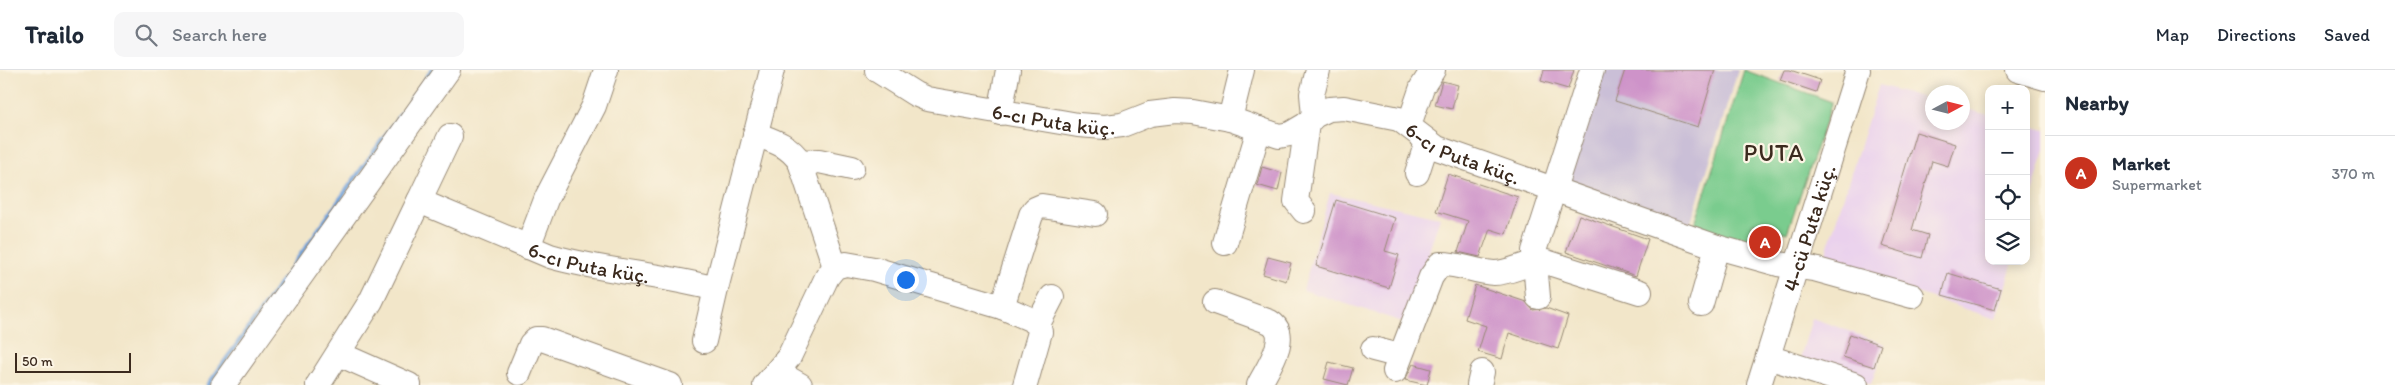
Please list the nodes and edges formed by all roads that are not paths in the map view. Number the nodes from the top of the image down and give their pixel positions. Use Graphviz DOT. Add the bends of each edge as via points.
graph roads {
  1 [pos="448,70"];
  2 [pos="606,70"];
  3 [pos="772,70"];
  4 [pos="877,70"];
  5 [pos="1008,70"];
  6 [pos="1242,70"];
  7 [pos="1318,70"];
  8 [pos="1592,70"];
  9 [pos="1858,70"];
  10 [pos="2018,70"];
  11 [pos="1427,72"];
  12 [pos="2045,78"];
  13 [pos="1000,113"];
  14 [pos="1230,119"];
  15 [pos="1311,120"];
  16 [pos="1409,125"];
  17 [pos="1259,129"];
  18 [pos="755,134"];
  19 [pos="450,136"];
  20 [pos="1427,142"];
  21 [pos="800,162"];
  22 [pos="852,168"];
  23 [pos="1417,173"];
  24 [pos="1554,190"];
  25 [pos="419,201"];
  26 [pos="1304,211"];
  27 [pos="1095,214"];
  28 [pos="1225,243"];
  29 [pos="1717,247"];
  30 [pos="528,248"];
  31 [pos="1534,261"];
  32 [pos="1796,266"];
  33 [pos="835,268"];
  34 [pos="716,289"];
  35 [pos="1640,292"];
  36 [pos="1912,296"];
  37 [pos="1052,297"];
  38 [pos="1538,297"];
  39 [pos="1215,302"];
  40 [pos="1701,304"];
  41 [pos="1002,307"];
  42 [pos="1038,324"];
  43 [pos="704,341"];
  44 [pos="1373,349"];
  45 [pos="339,354"];
  46 [pos="1768,357"];
  47 [pos="519,373"];
  48 [pos="771,379"];
  49 [pos="223,385"];
  50 [pos="318,385"];
  51 [pos="409,385"];
  52 [pos="670,385"];
  53 [pos="800,385"];
  54 [pos="1025,385"];
  55 [pos="1259,385"];
  56 [pos="1759,385"];
  57 [pos="1856,385"];
  1 -- 49 [label="street"];
  2 -- 30 [label="street" via="594,106 547,197"];
  3 -- 18 [label="street"];
  4 -- 13 [label="street, 6-cı Puta küç." via="927,99"];
  5 -- 13 [label="street"];
  6 -- 14 [label="street"];
  7 -- 15 [label="street" via="1312,94"];
  8 -- 24 [label="street"];
  9 -- 32 [label="street, 4-cü Puta küç."];
  10 -- 12 [label="street"];
  11 -- 16 [label="street"];
  13 -- 14 [label="street, 6-cı Puta küç." via="1078,126 1105,127 1122,125 1150,114 1175,111"];
  14 -- 17 [label="street, 6-cı Puta küç."];
  15 -- 16 [label="street, 6-cı Puta küç." via="1329,109 1344,108 1390,116"];
  15 -- 17 [label="street, 6-cı Puta küç." via="1290,134 1279,136"];
  15 -- 26 [label="street" via="1296,201"];
  16 -- 20 [label="street, 6-cı Puta küç."];
  17 -- 28 [label="street"];
  18 -- 21 [label="street" via="785,145"];
  18 -- 34 [label="street"];
  19 -- 25 [label="street"];
  20 -- 23 [label="street"];
  20 -- 24 [label="street, 6-cı Puta küç."];
  21 -- 22 [label="street" via="818,161"];
  21 -- 33 [label="street"];
  24 -- 29 [label="street, 6-cı Puta küç."];
  24 -- 31 [label="street" via="1536,243"];
  25 -- 30 [label="street, 6-cı Puta küç."];
  25 -- 45 [label="street" via="372,302"];
  27 -- 41 [label="street" via="1042,206 1035,209"];
  29 -- 32 [label="street, 6-cı Puta küç."];
  29 -- 40 [label="street"];
  30 -- 34 [label="street, 6-cı Puta küç." via="568,261"];
  31 -- 35 [label="street"];
  31 -- 38 [label="street"];
  31 -- 44 [label="street" via="1496,273 1440,264 1431,276 1398,364"];
  32 -- 36 [label="street, 6-cı Puta küç."];
  32 -- 46 [label="street, 4-cü Puta küç."];
  33 -- 41 [label="street" via="846,264 874,269"];
  33 -- 48 [label="street" via="827,277 789,357"];
  34 -- 43 [label="street"];
  37 -- 42 [label="street"];
  39 -- 55 [label="street" via="1275,325 1279,332 1278,342"];
  41 -- 42 [label="street"];
  42 -- 54 [label="street" via="1039,342"];
  45 -- 50 [label="street"];
  45 -- 51 [label="street"];
  46 -- 56 [label="street, 4-cü Puta küç."];
  46 -- 57 [label="street"];
  47 -- 52 [label="street" via="532,344 536,339 542,339"];
  48 -- 53 [label="street"];
}
